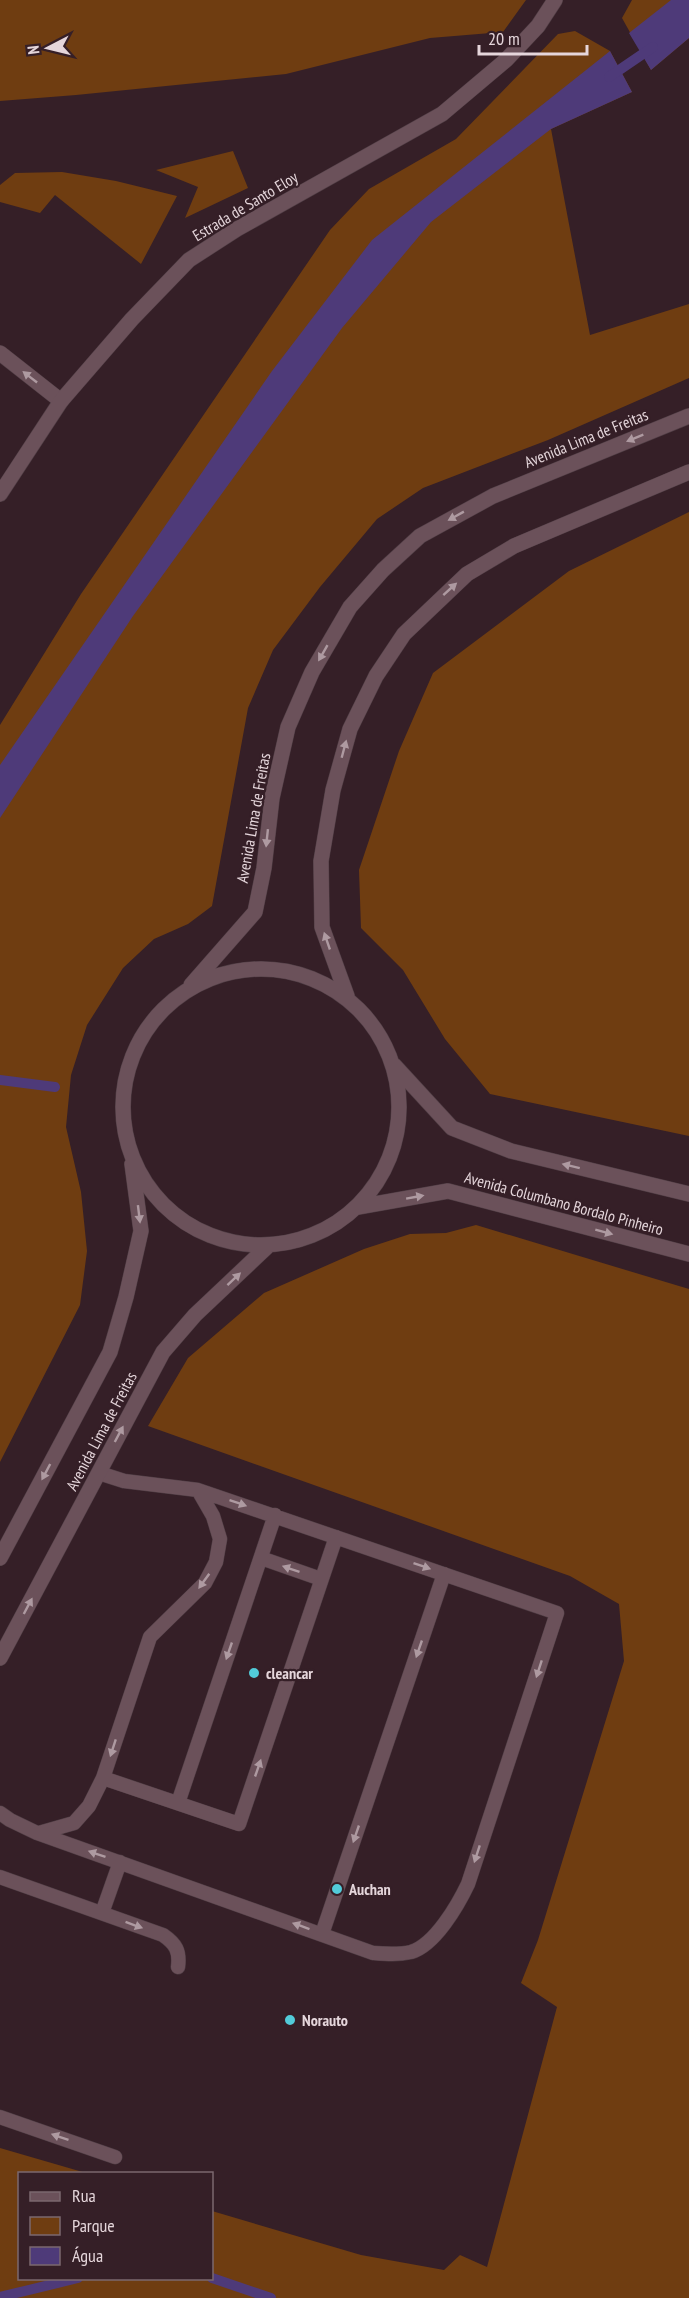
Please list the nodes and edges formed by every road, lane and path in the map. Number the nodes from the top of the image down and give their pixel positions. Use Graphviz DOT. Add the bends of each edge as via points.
graph roads {
  1 [pos="555,0"];
  2 [pos="0,353"];
  3 [pos="61,401"];
  4 [pos="689,416"];
  5 [pos="689,472"];
  6 [pos="0,494"];
  7 [pos="189,988"];
  8 [pos="346,996"];
  9 [pos="394,1065"];
  10 [pos="131,1155"];
  11 [pos="689,1194"];
  12 [pos="358,1207"];
  13 [pos="268,1246"];
  14 [pos="689,1254"];
  15 [pos="99,1473"];
  16 [pos="198,1490"];
  17 [pos="275,1515"];
  18 [pos="336,1536"];
  19 [pos="0,1558"];
  20 [pos="261,1558"];
  21 [pos="444,1574"];
  22 [pos="321,1579"];
  23 [pos="0,1658"];
  24 [pos="104,1778"];
  25 [pos="178,1803"];
  26 [pos="0,1813"];
  27 [pos="37,1833"];
  28 [pos="120,1862"];
  29 [pos="0,1877"];
  30 [pos="102,1913"];
  31 [pos="322,1934"];
  32 [pos="178,1967"];
  33 [pos="0,2117"];
  34 [pos="115,2157"];
  1 -- 3 [label="main road, Estrada de Santo Eloy" via="538,26 506,60 442,114 189,260"];
  3 -- 2 [label="main road, one-way"];
  3 -- 6 [label="main road, Estrada de Santo Eloy"];
  4 -- 7 [label="main road, Avenida Lima de Freitas, one-way" via="493,496 430,530 383,570 350,607 312,672 288,727 272,798 255,912"];
  8 -- 5 [label="main road, one-way" via="322,927 321,861 333,790 350,729 376,676 404,634 466,574 514,546"];
  7 -- 8 [label="main road" via="227,972 269,967 310,976"];
  7 -- 10 [label="main road" via="159,1012 137,1043 125,1080 123,1118"];
  8 -- 9 [label="main road" via="375,1027"];
  11 -- 9 [label="main road, one-way" via="511,1151 452,1128"];
  9 -- 12 [label="main road" via="400,1103 396,1142 381,1177"];
  10 -- 13 [label="main road" via="147,1186 171,1212 200,1232 233,1243"];
  10 -- 19 [label="main road, Avenida Lima de Freitas, one-way" via="141,1231 110,1352"];
  12 -- 13 [label="main road" via="331,1227 301,1241"];
  12 -- 14 [label="main road, Avenida Columbano Bordalo Pinheiro, one-way" via="448,1191"];
  15 -- 13 [label="main road, Avenida Lima de Freitas, one-way" via="163,1352 195,1315"];
  15 -- 16 [label="lane" via="124,1481"];
  23 -- 15 [label="main road, Avenida Lima de Freitas, one-way"];
  16 -- 17 [label="lane, one-way"];
  16 -- 24 [label="lane, one-way" via="213,1516 220,1539 216,1562 205,1583 150,1637"];
  17 -- 18 [label="lane"];
  17 -- 20 [label="lane"];
  18 -- 21 [label="lane, one-way"];
  18 -- 22 [label="lane"];
  22 -- 20 [label="lane, one-way"];
  20 -- 25 [label="lane, one-way"];
  21 -- 31 [label="lane, one-way"];
  21 -- 31 [label="lane, one-way" via="557,1613 468,1884 443,1925 414,1951 373,1953"];
  25 -- 22 [label="lane, one-way" via="239,1824"];
  24 -- 25 [label="lane"];
  24 -- 27 [label="lane" via="89,1806 74,1823"];
  26 -- 27 [label="lane"];
  28 -- 27 [label="lane, one-way"];
  28 -- 30 [label="lane"];
  31 -- 28 [label="lane, one-way"];
  29 -- 30 [label="lane"];
  30 -- 32 [label="lane, one-way" via="172,1941 180,1957"];
  34 -- 33 [label="lane, one-way"];
}
